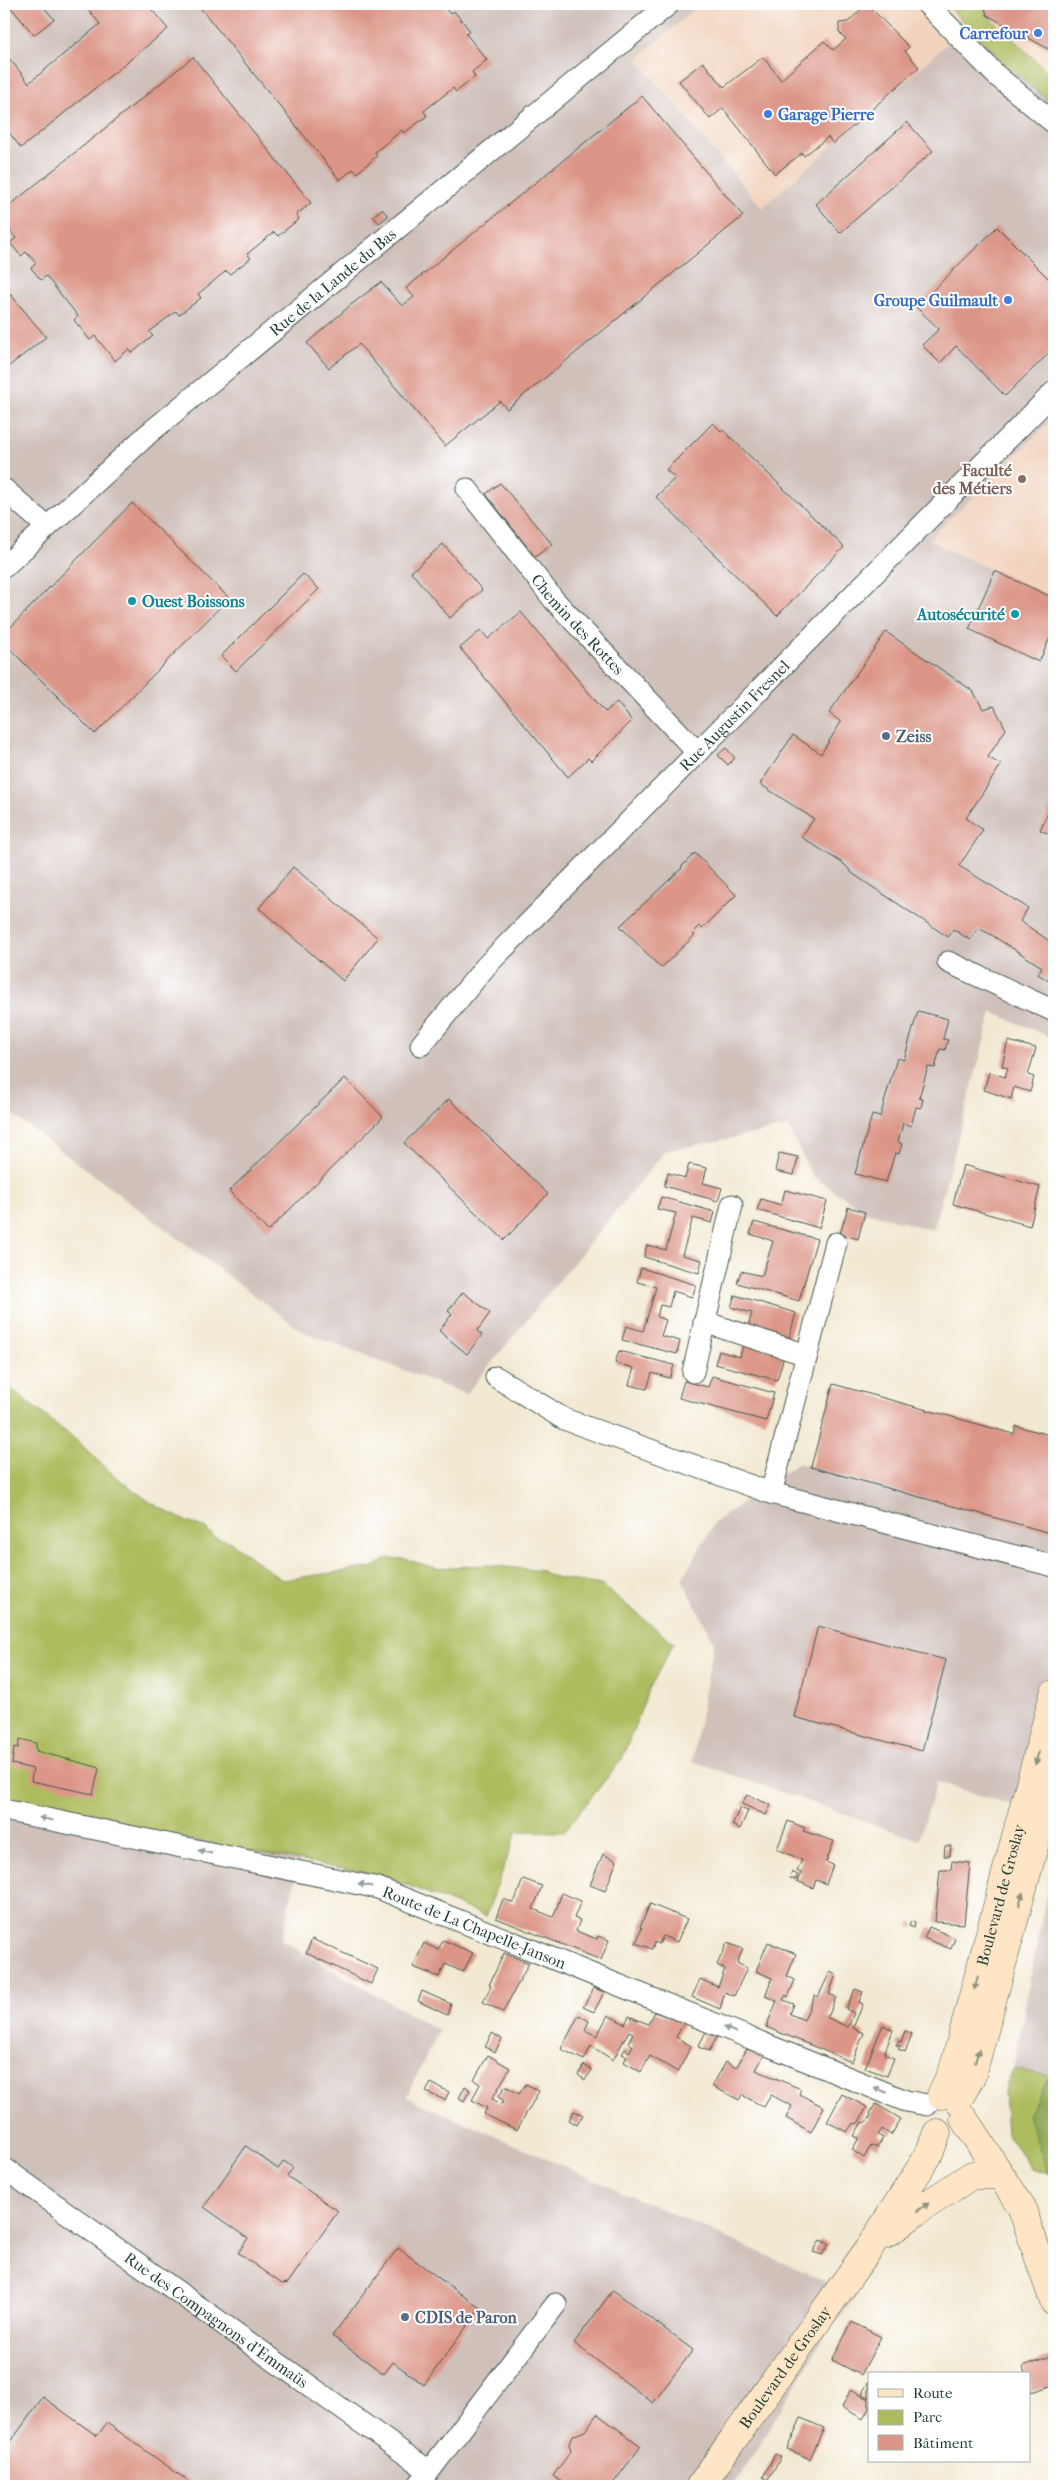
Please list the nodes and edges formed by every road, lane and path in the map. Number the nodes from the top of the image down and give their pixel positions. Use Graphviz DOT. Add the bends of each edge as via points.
graph roads {
  1 [pos="669,4"];
  2 [pos="927,4"];
  3 [pos="1054,123"];
  4 [pos="1054,392"];
  5 [pos="4,489"];
  6 [pos="466,489"];
  7 [pos="46,527"];
  8 [pos="4,567"];
  9 [pos="697,752"];
  10 [pos="948,962"];
  11 [pos="1054,1010"];
  12 [pos="421,1045"];
  13 [pos="732,1205"];
  14 [pos="836,1243"];
  15 [pos="704,1322"];
  16 [pos="807,1355"];
  17 [pos="692,1372"];
  18 [pos="496,1377"];
  19 [pos="771,1493"];
  20 [pos="1054,1566"];
  21 [pos="1054,1694"];
  22 [pos="1054,1773"];
  23 [pos="4,1810"];
  24 [pos="947,2105"];
  25 [pos="4,2168"];
  26 [pos="1000,2175"];
  27 [pos="870,2247"];
  28 [pos="1054,2302"];
  29 [pos="556,2304"];
  30 [pos="424,2478"];
  31 [pos="700,2486"];
  1 -- 7 [label="street, Rue de la Lande du Bas" via="148,434"];
  2 -- 3 [label="street" via="997,76"];
  4 -- 9 [label="street, Rue Augustin Fresnel"];
  5 -- 7 [label="street"];
  6 -- 9 [label="street, Chemin des Rottes" via="554,600"];
  7 -- 8 [label="street, Rue de la Lande du Bas"];
  9 -- 12 [label="street, Rue Augustin Fresnel" via="486,966"];
  10 -- 11 [label="street"];
  13 -- 15 [label="street"];
  14 -- 16 [label="street"];
  15 -- 16 [label="street"];
  15 -- 17 [label="street"];
  16 -- 19 [label="street"];
  18 -- 19 [label="street" via="564,1419"];
  19 -- 20 [label="street"];
  21 -- 24 [label="main road, Boulevard de Groslay, one-way" via="954,2066"];
  24 -- 22 [label="main road, Boulevard de Groslay, one-way" via="972,2075"];
  24 -- 23 [label="street, Route de La Chapelle-Janson, one-way" via="906,2101 378,1888"];
  24 -- 26 [label="main road"];
  24 -- 27 [label="main road, Boulevard de Groslay" via="957,2131 944,2135 937,2133 928,2156"];
  25 -- 30 [label="street, Rue des Compagnons d'Emmaüs"];
  27 -- 26 [label="main road, Boulevard de Groslay, one-way" via="972,2175"];
  26 -- 28 [label="main road" via="1021,2206"];
  27 -- 31 [label="main road, Boulevard de Groslay"];
  29 -- 30 [label="street, Rue des Compagnons d'Emmaüs"];
}
